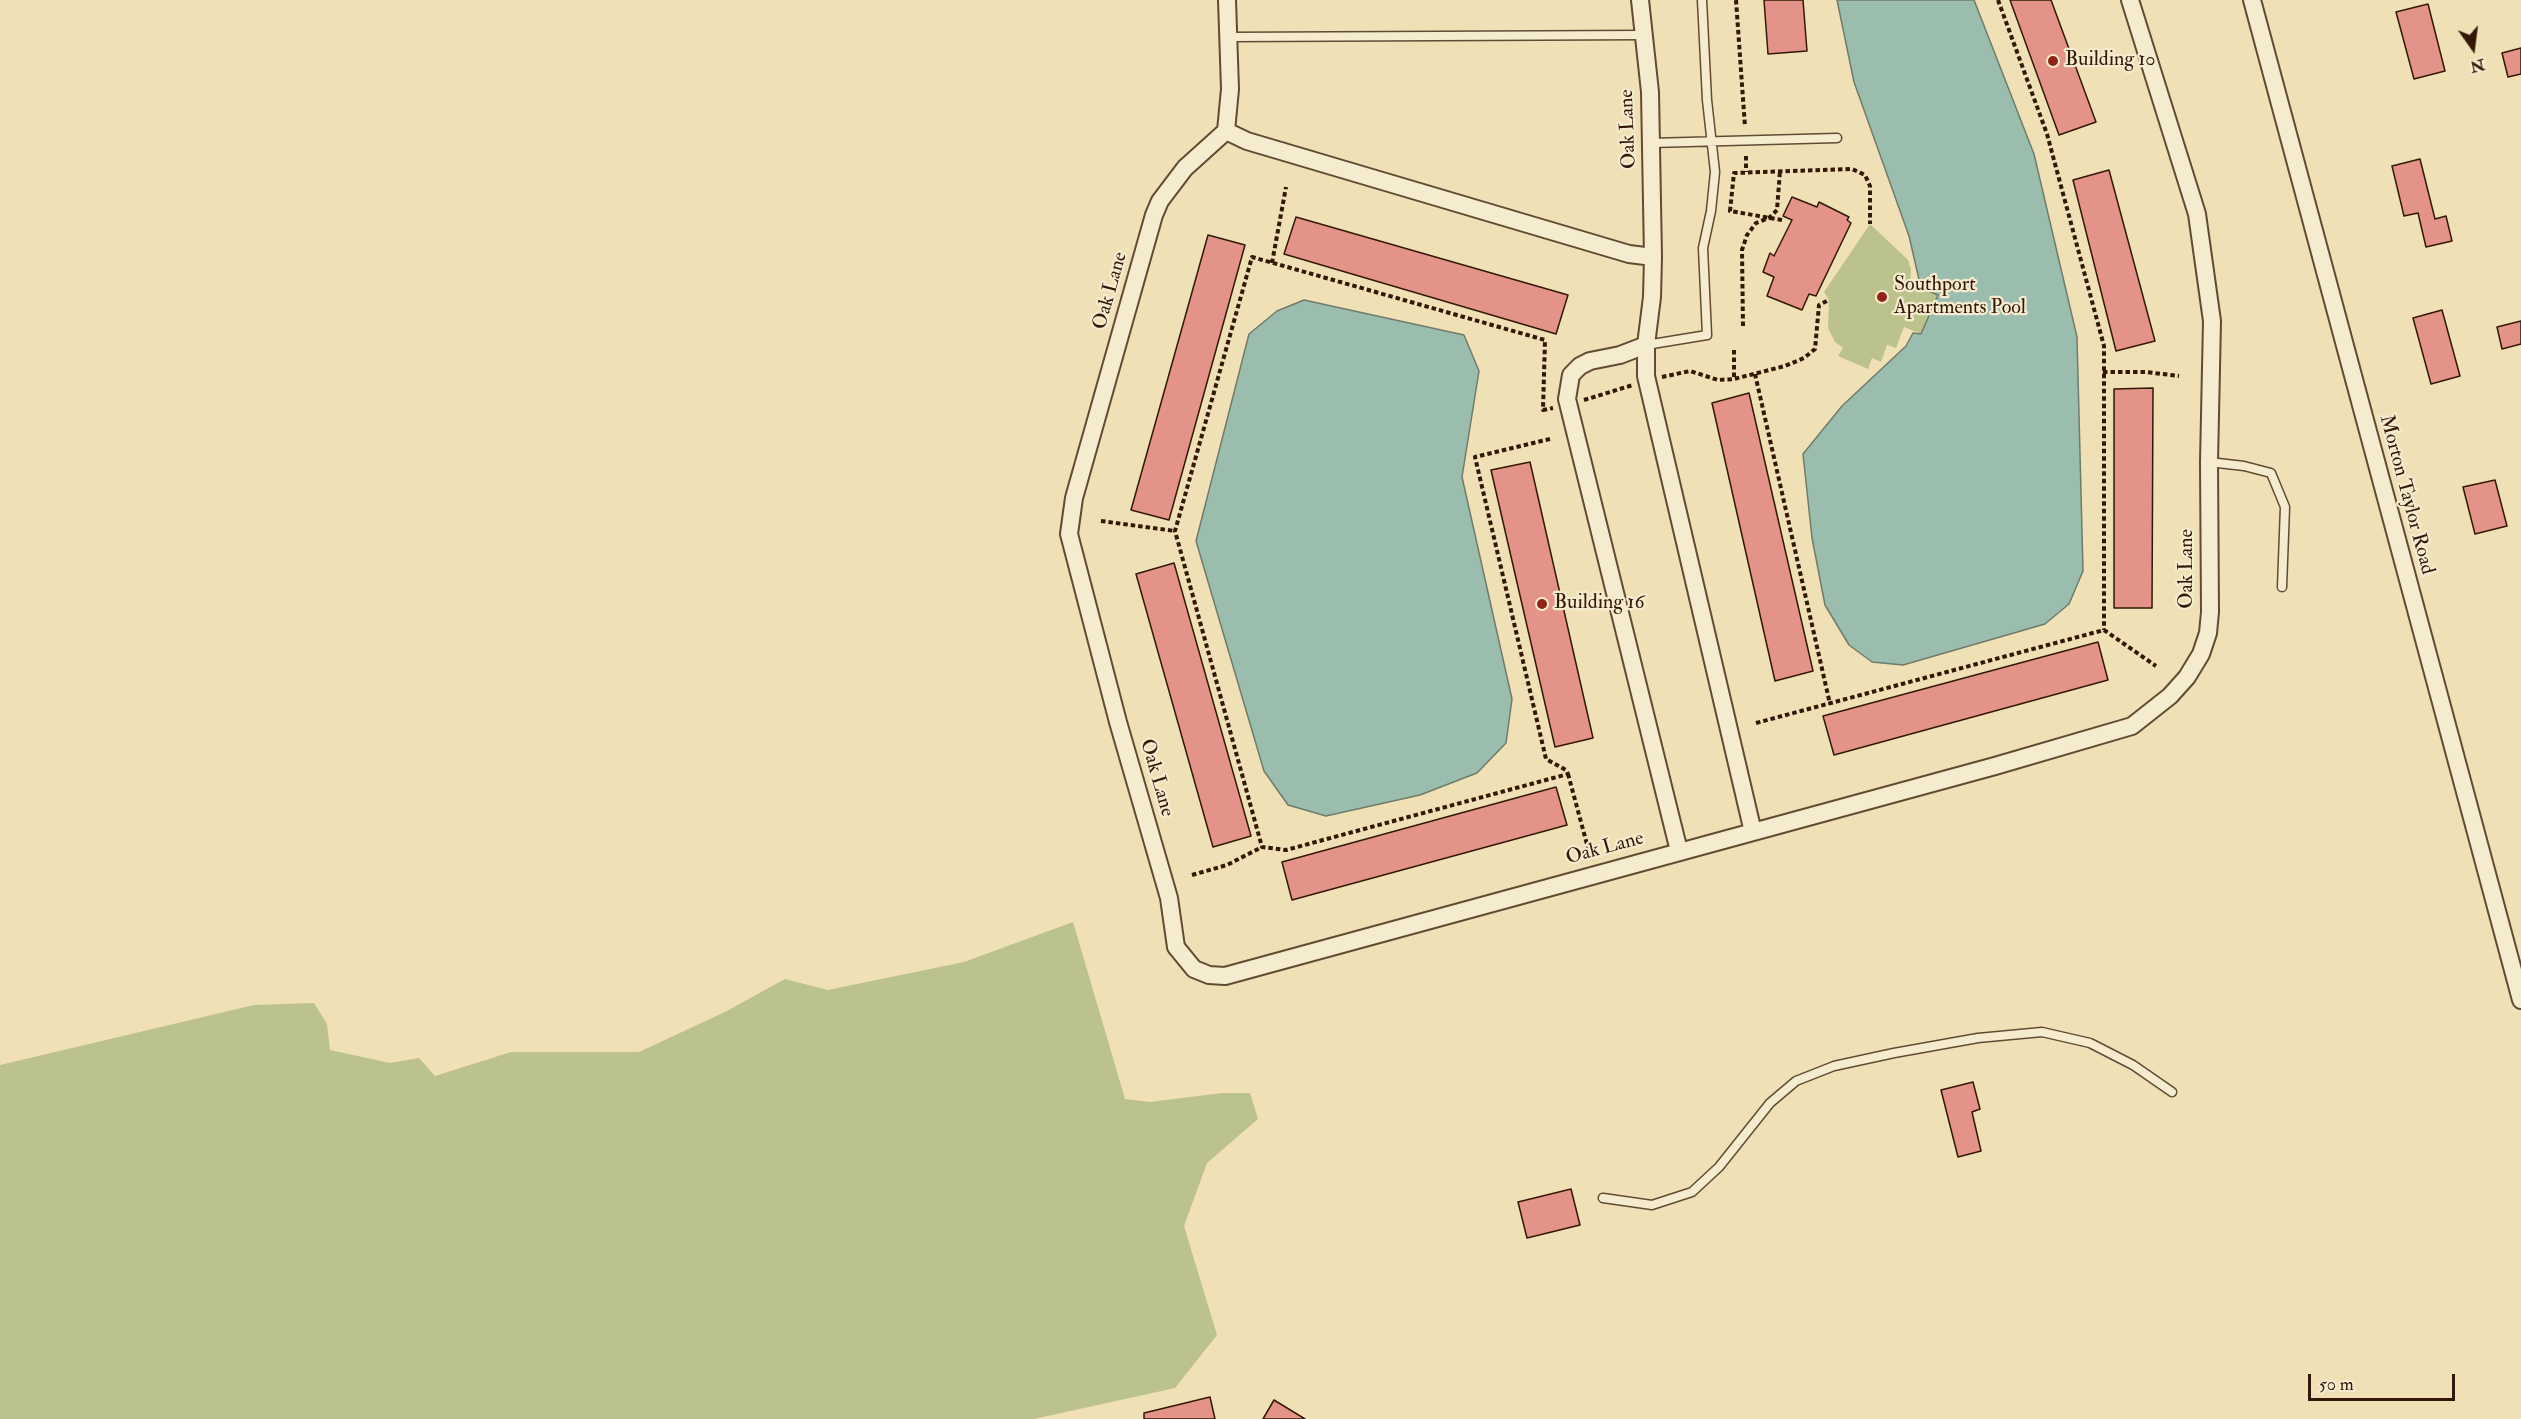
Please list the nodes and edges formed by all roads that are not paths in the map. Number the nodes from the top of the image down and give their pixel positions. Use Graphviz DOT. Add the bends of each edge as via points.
graph roads {
  1 [pos="1227,0"];
  2 [pos="1640,0"];
  3 [pos="1702,0"];
  4 [pos="2130,0"];
  5 [pos="2252,0"];
  6 [pos="1645,35"];
  7 [pos="1230,37"];
  8 [pos="1226,131"];
  9 [pos="1837,138"];
  10 [pos="1712,142"];
  11 [pos="1651,143"];
  12 [pos="1653,256"];
  13 [pos="1646,345"];
  14 [pos="2209,462"];
  15 [pos="2282,587"];
  16 [pos="1753,832"];
  17 [pos="1679,851"];
  18 [pos="2521,1000"];
  19 [pos="2172,1092"];
  20 [pos="1603,1198"];
  1 -- 7 [label="street"];
  2 -- 6 [label="street, Oak Lane"];
  3 -- 10 [label="lane"];
  4 -- 14 [label="street, Oak Lane" via="2197,214 2212,321"];
  5 -- 18 [label="street, Morton Taylor Road"];
  6 -- 7 [label="lane"];
  6 -- 11 [label="street, Oak Lane"];
  7 -- 8 [label="street"];
  8 -- 12 [label="street" via="1247,141 1617,250"];
  8 -- 17 [label="street, Oak Lane" via="1185,168 1154,215 1070,518 1069,534 1169,898 1176,947 1194,969 1225,976"];
  9 -- 10 [label="lane"];
  10 -- 11 [label="lane"];
  10 -- 13 [label="lane" via="1711,211 1703,249 1707,335"];
  11 -- 12 [label="street, Oak Lane"];
  12 -- 13 [label="street, Oak Lane"];
  13 -- 16 [label="street, Oak Lane" via="1646,376"];
  13 -- 17 [label="street" via="1580,366 1571,375 1567,399"];
  14 -- 15 [label="lane" via="2271,473 2285,507"];
  14 -- 16 [label="street, Oak Lane" via="2208,633 2187,677 2151,712 2132,726"];
  16 -- 17 [label="street, Oak Lane"];
  19 -- 20 [label="lane" via="2133,1065 2090,1043 2042,1032 1978,1038 1834,1066 1797,1081 1770,1103 1719,1167 1692,1192 1652,1205"];
}
